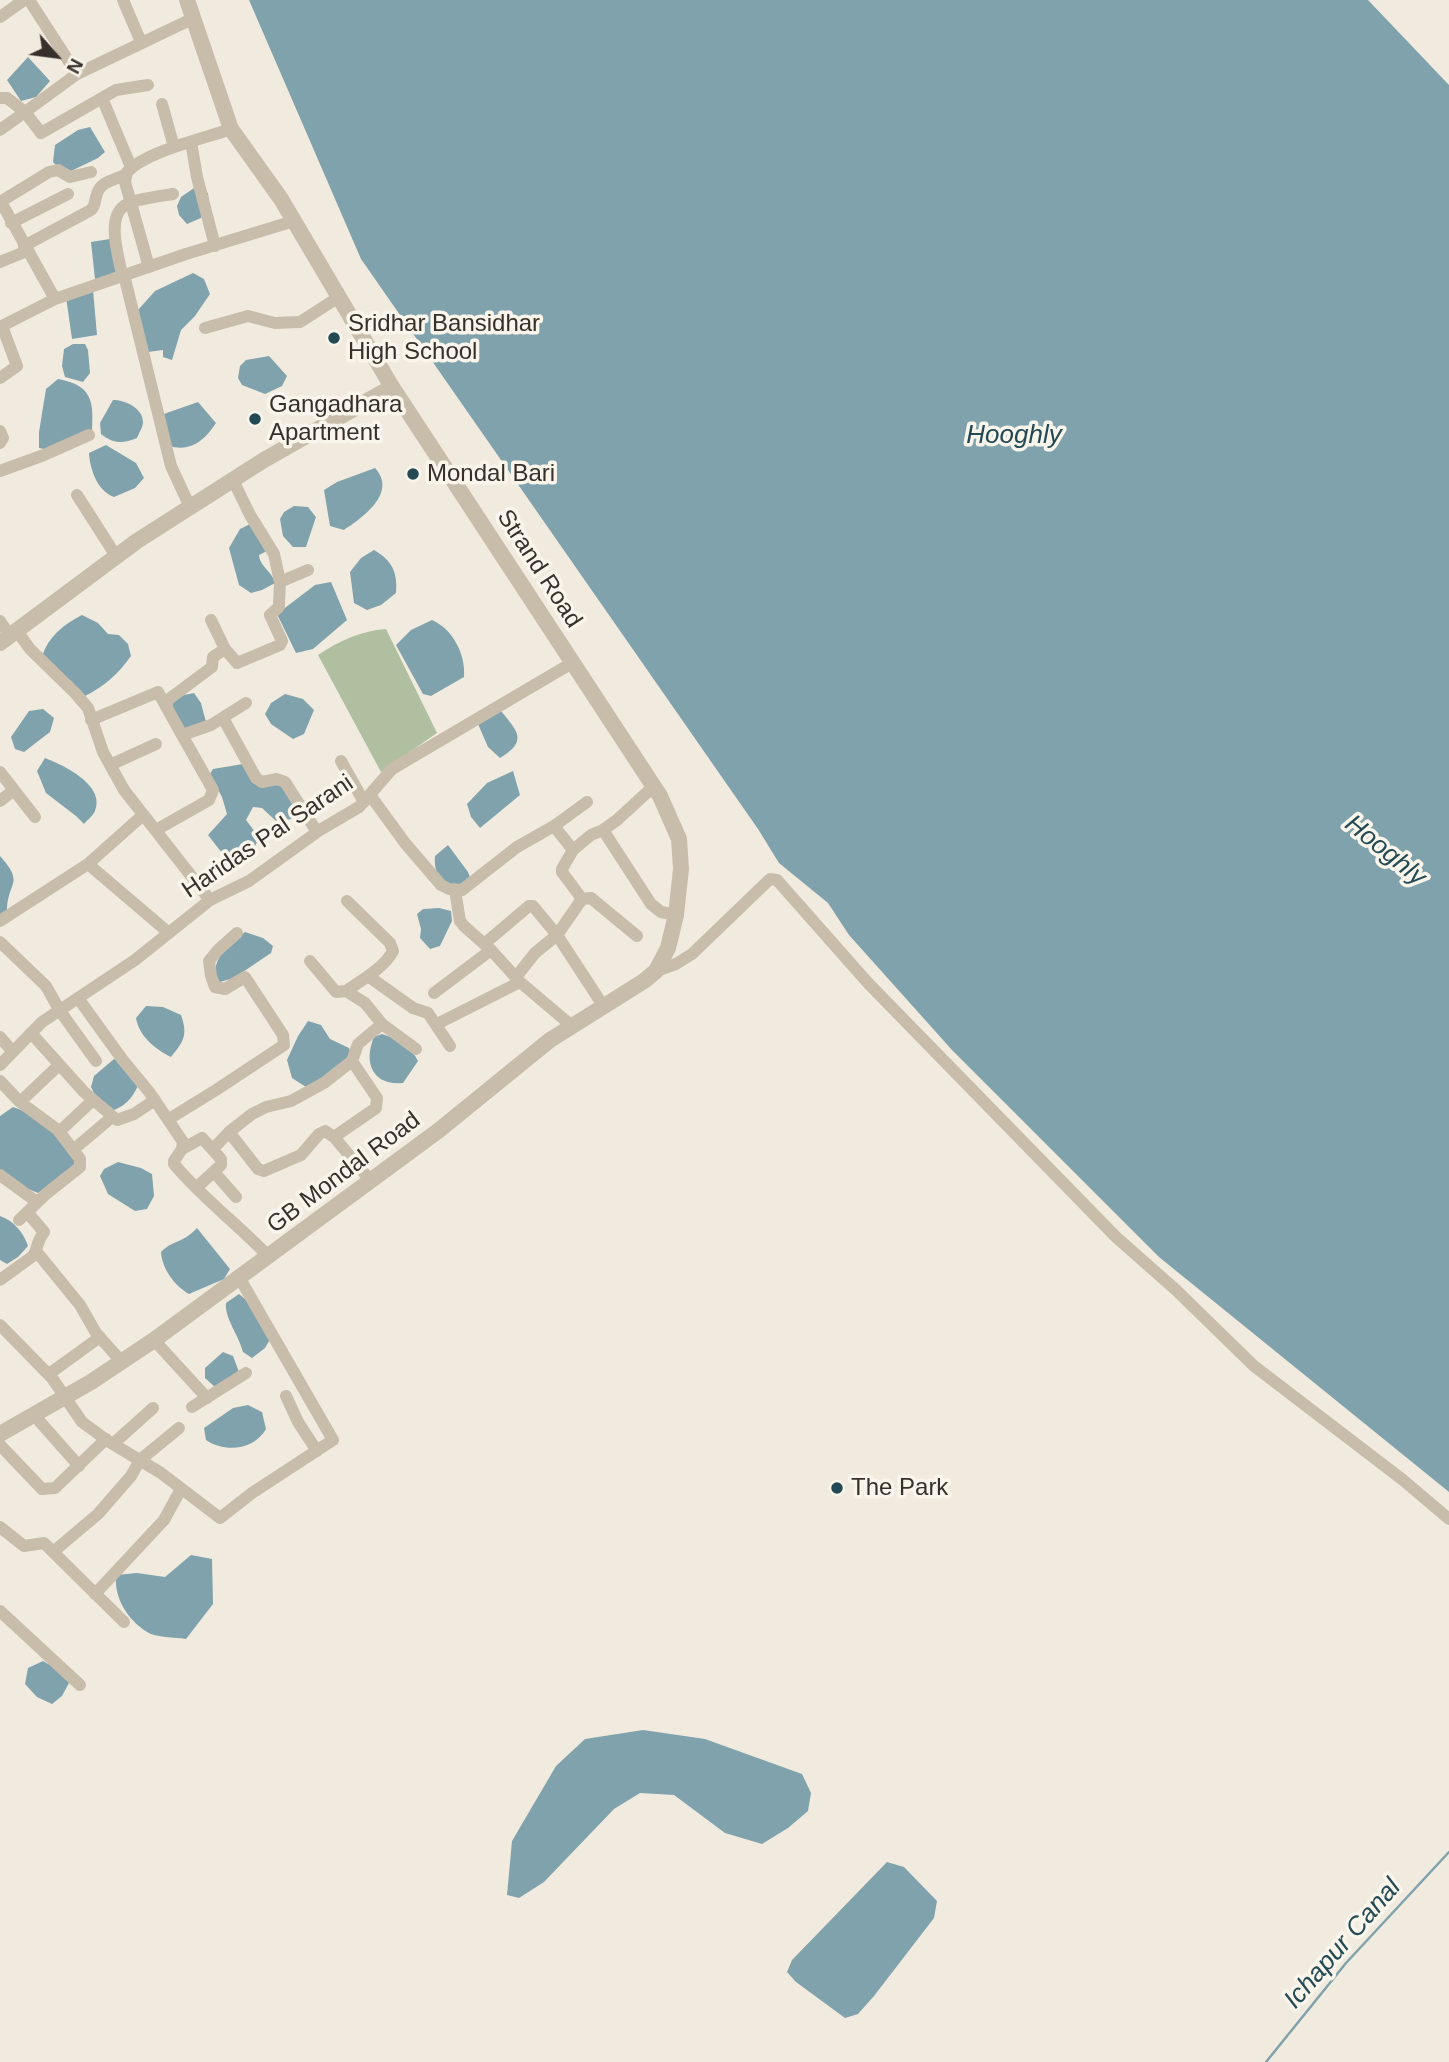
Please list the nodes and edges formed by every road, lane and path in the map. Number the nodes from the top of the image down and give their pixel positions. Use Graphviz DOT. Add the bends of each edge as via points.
graph roads {
  1 [pos="27,0"];
  2 [pos="123,0"];
  3 [pos="187,0"];
  4 [pos="0,17"];
  5 [pos="194,18"];
  6 [pos="141,41"];
  7 [pos="77,74"];
  8 [pos="148,85"];
  9 [pos="1,97"];
  10 [pos="102,98"];
  11 [pos="162,104"];
  12 [pos="25,112"];
  13 [pos="231,129"];
  14 [pos="0,130"];
  15 [pos="191,142"];
  16 [pos="174,147"];
  17 [pos="128,171"];
  18 [pos="91,172"];
  19 [pos="68,194"];
  20 [pos="173,194"];
  21 [pos="0,202"];
  22 [pos="131,203"];
  23 [pos="294,221"];
  24 [pos="11,223"];
  25 [pos="215,246"];
  26 [pos="25,248"];
  27 [pos="0,262"];
  28 [pos="149,267"];
  29 [pos="123,275"];
  30 [pos="340,297"];
  31 [pos="54,299"];
  32 [pos="1,327"];
  33 [pos="205,328"];
  34 [pos="0,378"];
  35 [pos="392,387"];
  36 [pos="0,431"];
  37 [pos="89,435"];
  38 [pos="0,443"];
  39 [pos="0,471"];
  40 [pos="233,480"];
  41 [pos="78,495"];
  42 [pos="190,507"];
  43 [pos="117,556"];
  44 [pos="308,570"];
  45 [pos="280,582"];
  46 [pos="211,620"];
  47 [pos="0,621"];
  48 [pos="9,637"];
  49 [pos="225,649"];
  50 [pos="572,663"];
  51 [pos="165,702"];
  52 [pos="246,703"];
  53 [pos="223,718"];
  54 [pos="91,720"];
  55 [pos="182,735"];
  56 [pos="156,744"];
  57 [pos="341,761"];
  58 [pos="110,765"];
  59 [pos="0,772"];
  60 [pos="654,786"];
  61 [pos="14,790"];
  62 [pos="367,798"];
  63 [pos="0,801"];
  64 [pos="587,802"];
  65 [pos="144,815"];
  66 [pos="35,817"];
  67 [pos="554,826"];
  68 [pos="156,830"];
  69 [pos="603,830"];
  70 [pos="317,832"];
  71 [pos="573,850"];
  72 [pos="88,864"];
  73 [pos="455,890"];
  74 [pos="582,899"];
  75 [pos="210,900"];
  76 [pos="347,901"];
  77 [pos="676,915"];
  78 [pos="0,921"];
  79 [pos="169,933"];
  80 [pos="237,933"];
  81 [pos="557,935"];
  82 [pos="637,936"];
  83 [pos="0,942"];
  84 [pos="487,947"];
  85 [pos="310,961"];
  86 [pos="656,971"];
  87 [pos="368,976"];
  88 [pos="518,980"];
  89 [pos="346,991"];
  90 [pos="434,993"];
  91 [pos="78,998"];
  92 [pos="604,1006"];
  93 [pos="60,1011"];
  94 [pos="382,1024"];
  95 [pos="437,1024"];
  96 [pos="572,1026"];
  97 [pos="32,1033"];
  98 [pos="0,1037"];
  99 [pos="450,1046"];
  100 [pos="416,1049"];
  101 [pos="13,1052"];
  102 [pos="96,1061"];
  103 [pos="352,1061"];
  104 [pos="0,1065"];
  105 [pos="59,1065"];
  106 [pos="0,1081"];
  107 [pos="93,1100"];
  108 [pos="155,1100"];
  109 [pos="20,1102"];
  110 [pos="112,1117"];
  111 [pos="169,1119"];
  112 [pos="60,1132"];
  113 [pos="229,1132"];
  114 [pos="334,1138"];
  115 [pos="182,1149"];
  116 [pos="213,1149"];
  117 [pos="73,1150"];
  118 [pos="214,1172"];
  119 [pos="0,1175"];
  120 [pos="370,1180"];
  121 [pos="196,1188"];
  122 [pos="236,1197"];
  123 [pos="37,1202"];
  124 [pos="36,1251"];
  125 [pos="269,1257"];
  126 [pos="239,1278"];
  127 [pos="0,1280"];
  128 [pos="0,1325"];
  129 [pos="100,1337"];
  130 [pos="154,1340"];
  131 [pos="122,1362"];
  132 [pos="246,1373"];
  133 [pos="49,1374"];
  134 [pos="66,1396"];
  135 [pos="286,1396"];
  136 [pos="207,1398"];
  137 [pos="192,1407"];
  138 [pos="153,1408"];
  139 [pos="33,1414"];
  140 [pos="179,1428"];
  141 [pos="0,1434"];
  142 [pos="109,1441"];
  143 [pos="0,1445"];
  144 [pos="317,1451"];
  145 [pos="139,1460"];
  146 [pos="79,1466"];
  147 [pos="181,1489"];
  148 [pos="1449,1519"];
  149 [pos="0,1527"];
  150 [pos="53,1552"];
  151 [pos="95,1594"];
  152 [pos="0,1611"];
  153 [pos="124,1622"];
  154 [pos="80,1685"];
  1 -- 4 [label="street"];
  1 -- 7 [label="street"];
  2 -- 6 [label="street"];
  3 -- 5 [label="street, Strand Road"];
  5 -- 6 [label="street"];
  5 -- 13 [label="street, Strand Road"];
  6 -- 7 [label="street"];
  7 -- 12 [label="street"];
  8 -- 10 [label="street" via="124,87"];
  9 -- 12 [label="street"];
  10 -- 12 [label="street" via="41,133"];
  10 -- 17 [label="street"];
  11 -- 16 [label="street"];
  12 -- 14 [label="street"];
  13 -- 15 [label="street"];
  13 -- 23 [label="street, Strand Road"];
  15 -- 16 [label="street"];
  15 -- 25 [label="street"];
  16 -- 17 [label="street"];
  17 -- 22 [label="street" via="125,182"];
  17 -- 26 [label="street" via="103,184 91,210"];
  18 -- 21 [label="street" via="70,177 58,170 49,172"];
  19 -- 24 [label="street"];
  20 -- 22 [label="street"];
  21 -- 24 [label="street"];
  22 -- 28 [label="street"];
  22 -- 29 [label="street" via="115,221"];
  23 -- 25 [label="street"];
  23 -- 30 [label="street, Strand Road"];
  24 -- 26 [label="street"];
  25 -- 28 [label="street"];
  26 -- 27 [label="street"];
  26 -- 31 [label="street"];
  28 -- 29 [label="street"];
  29 -- 31 [label="street"];
  29 -- 42 [label="street" via="171,466"];
  30 -- 33 [label="street" via="300,322 275,323 248,316"];
  30 -- 35 [label="street, Strand Road"];
  31 -- 32 [label="street"];
  32 -- 34 [label="street" via="17,366"];
  35 -- 40 [label="street"];
  35 -- 50 [label="street, Strand Road"];
  36 -- 38 [label="street"];
  37 -- 39 [label="street"];
  40 -- 42 [label="street"];
  40 -- 45 [label="street" via="270,545"];
  41 -- 43 [label="street"];
  42 -- 43 [label="street"];
  43 -- 48 [label="street"];
  44 -- 45 [label="street"];
  45 -- 49 [label="street" via="279,607 270,615 281,644 237,663"];
  46 -- 49 [label="street"];
  47 -- 48 [label="street"];
  48 -- 54 [label="street" via="30,649 76,694"];
  49 -- 51 [label="street" via="214,656 212,667"];
  50 -- 60 [label="street, Strand Road"];
  50 -- 62 [label="street, Haridas Pal Sarani" via="392,769"];
  51 -- 54 [label="street" via="158,692 153,693"];
  51 -- 55 [label="street"];
  52 -- 53 [label="street"];
  53 -- 55 [label="street"];
  53 -- 70 [label="street" via="256,778 285,782"];
  54 -- 58 [label="street"];
  55 -- 68 [label="street" via="213,795"];
  56 -- 58 [label="street"];
  57 -- 62 [label="street"];
  58 -- 65 [label="street"];
  59 -- 61 [label="street"];
  60 -- 69 [label="street"];
  60 -- 77 [label="street, Strand Road" via="679,839"];
  61 -- 63 [label="street"];
  61 -- 66 [label="street"];
  62 -- 70 [label="street, Haridas Pal Sarani"];
  62 -- 73 [label="street" via="441,885"];
  64 -- 67 [label="street"];
  65 -- 68 [label="street"];
  65 -- 72 [label="street"];
  67 -- 71 [label="street"];
  67 -- 73 [label="street" via="517,847 462,890"];
  68 -- 75 [label="street"];
  69 -- 71 [label="street"];
  69 -- 77 [label="street" via="652,904 661,912"];
  70 -- 75 [label="street, Haridas Pal Sarani" via="249,881"];
  71 -- 74 [label="street" via="562,872"];
  72 -- 78 [label="street"];
  72 -- 79 [label="street"];
  73 -- 84 [label="street" via="460,921"];
  74 -- 81 [label="street"];
  74 -- 82 [label="street" via="591,898"];
  75 -- 79 [label="street, Haridas Pal Sarani"];
  76 -- 87 [label="street" via="393,951"];
  77 -- 86 [label="street" via="668,948"];
  79 -- 91 [label="street, Haridas Pal Sarani"];
  80 -- 111 [label="street" via="209,961 215,987 225,989 246,977 283,1035 284,1045"];
  81 -- 84 [label="street" via="537,908 528,906"];
  81 -- 88 [label="street" via="535,953"];
  81 -- 92 [label="street"];
  83 -- 93 [label="street" via="46,986"];
  84 -- 88 [label="street"];
  84 -- 90 [label="street"];
  85 -- 89 [label="street" via="336,992"];
  86 -- 92 [label="street, GB Mondal Road"];
  86 -- 148 [label="street" via="692,954 770,879 783,884 868,983 1116,1237 1254,1366"];
  87 -- 89 [label="street"];
  87 -- 95 [label="street" via="413,1008 424,1010"];
  88 -- 95 [label="street"];
  88 -- 96 [label="street"];
  89 -- 94 [label="street" via="365,1003"];
  91 -- 93 [label="street, Haridas Pal Sarani"];
  91 -- 108 [label="street"];
  92 -- 96 [label="street, GB Mondal Road"];
  93 -- 97 [label="street, Haridas Pal Sarani"];
  93 -- 102 [label="street"];
  94 -- 100 [label="street"];
  94 -- 103 [label="street" via="358,1044"];
  95 -- 99 [label="street"];
  96 -- 120 [label="street, GB Mondal Road"];
  97 -- 101 [label="street, Haridas Pal Sarani"];
  97 -- 105 [label="street"];
  98 -- 101 [label="street"];
  101 -- 104 [label="street, Haridas Pal Sarani"];
  103 -- 113 [label="street" via="324,1083 252,1114"];
  103 -- 114 [label="street" via="377,1098 376,1108"];
  105 -- 107 [label="street"];
  105 -- 109 [label="street"];
  106 -- 109 [label="street"];
  107 -- 110 [label="street"];
  107 -- 112 [label="street"];
  108 -- 110 [label="street" via="122,1120"];
  108 -- 111 [label="street"];
  109 -- 112 [label="street"];
  110 -- 117 [label="street"];
  111 -- 115 [label="street" via="183,1142"];
  112 -- 117 [label="street"];
  113 -- 114 [label="street" via="264,1171 301,1156 325,1131"];
  113 -- 116 [label="street"];
  114 -- 120 [label="street"];
  115 -- 116 [label="street" via="202,1138"];
  115 -- 121 [label="street" via="174,1164"];
  116 -- 118 [label="street" via="222,1162"];
  117 -- 123 [label="street" via="80,1167"];
  118 -- 121 [label="street"];
  118 -- 122 [label="street"];
  119 -- 123 [label="street"];
  120 -- 125 [label="street, GB Mondal Road"];
  121 -- 125 [label="street"];
  123 -- 124 [label="street" via="23,1216 44,1232"];
  124 -- 127 [label="street"];
  124 -- 129 [label="street"];
  125 -- 126 [label="street, GB Mondal Road"];
  126 -- 130 [label="street, GB Mondal Road"];
  126 -- 144 [label="street" via="333,1437"];
  128 -- 133 [label="street"];
  129 -- 131 [label="street"];
  129 -- 133 [label="street"];
  130 -- 131 [label="street, GB Mondal Road"];
  130 -- 136 [label="street"];
  131 -- 134 [label="street, GB Mondal Road"];
  132 -- 136 [label="street"];
  133 -- 134 [label="street"];
  134 -- 139 [label="street, GB Mondal Road"];
  134 -- 142 [label="street" via="82,1422"];
  135 -- 144 [label="street"];
  136 -- 137 [label="street"];
  138 -- 142 [label="street"];
  139 -- 141 [label="street, GB Mondal Road"];
  139 -- 146 [label="street"];
  140 -- 145 [label="street"];
  142 -- 145 [label="street"];
  142 -- 146 [label="street"];
  143 -- 146 [label="street" via="42,1489 55,1488"];
  144 -- 147 [label="street" via="220,1518"];
  145 -- 147 [label="street"];
  145 -- 150 [label="street" via="98,1514"];
  147 -- 151 [label="street" via="164,1520"];
  149 -- 150 [label="street" via="19,1544 44,1542"];
  150 -- 151 [label="street"];
  151 -- 153 [label="street"];
  152 -- 154 [label="street"];
}
